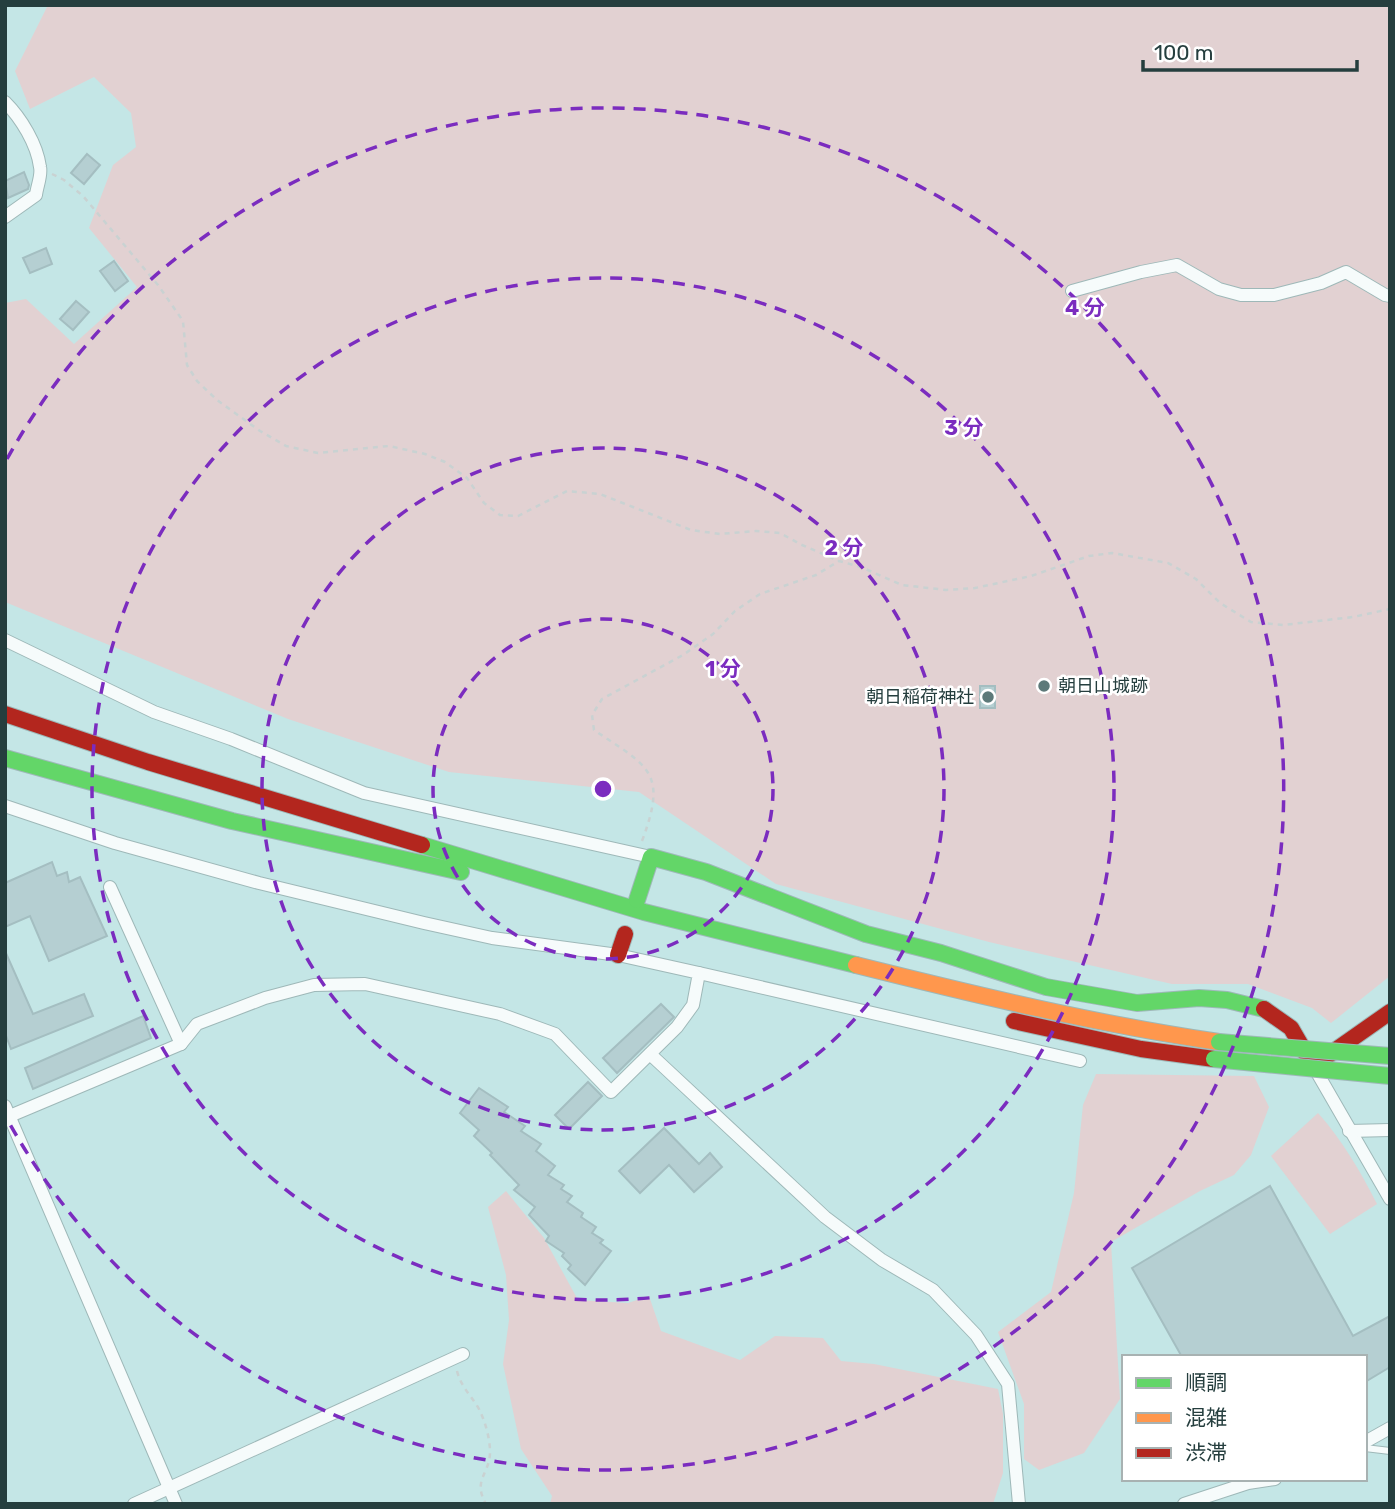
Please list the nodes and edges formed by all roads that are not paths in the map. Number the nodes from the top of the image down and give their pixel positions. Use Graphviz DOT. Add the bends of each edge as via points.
graph roads {
  1 [pos="5,102"];
  2 [pos="5,217"];
  3 [pos="1072,291"];
  4 [pos="1390,296"];
  5 [pos="5,640"];
  6 [pos="5,701"];
  7 [pos="5,714"];
  8 [pos="5,729"];
  9 [pos="5,758"];
  10 [pos="170,768"];
  11 [pos="5,806"];
  12 [pos="645,856"];
  13 [pos="461,872"];
  14 [pos="110,887"];
  15 [pos="637,900"];
  16 [pos="625,934"];
  17 [pos="618,955"];
  18 [pos="699,973"];
  19 [pos="933,1001"];
  20 [pos="1390,1012"];
  21 [pos="996,1016"];
  22 [pos="181,1044"];
  23 [pos="650,1054"];
  24 [pos="1390,1056"];
  25 [pos="1080,1061"];
  26 [pos="1313,1066"];
  27 [pos="1390,1076"];
  28 [pos="7,1113"];
  29 [pos="1390,1130"];
  30 [pos="1349,1131"];
  31 [pos="1390,1199"];
  32 [pos="458,1356"];
  33 [pos="1390,1428"];
  34 [pos="1367,1441"];
  35 [pos="1367,1448"];
  36 [pos="1390,1451"];
  37 [pos="1262,1481"];
  38 [pos="169,1489"];
  39 [pos="134,1504"];
  40 [pos="176,1504"];
  41 [pos="1019,1504"];
  42 [pos="1184,1504"];
  1 -- 2 [label="street" via="30,139 41,168 36,195"];
  3 -- 4 [label="street" via="1177,265 1219,289 1241,295 1274,295 1346,272"];
  5 -- 12 [label="street" via="153,712 364,793"];
  6 -- 10 [label="main road"];
  7 -- 10 [label="main road"];
  8 -- 13 [label="main road" via="142,776"];
  9 -- 13 [label="main road" via="342,849"];
  10 -- 24 [label="main road, bridge" via="644,912 976,995 1144,1031"];
  11 -- 17 [label="street" via="116,844 272,886 492,938"];
  12 -- 15 [label="main road"];
  12 -- 26 [label="main road" via="706,872 866,934 1046,987 1137,1003 1199,998 1262,1007 1291,1028"];
  13 -- 19 [label="main road" via="633,926"];
  14 -- 22 [label="street"];
  16 -- 17 [label="main road"];
  17 -- 18 [label="street"];
  18 -- 23 [label="street" via="693,1005"];
  18 -- 25 [label="street"];
  20 -- 26 [label="main road"];
  21 -- 27 [label="main road, bridge" via="1141,1049"];
  22 -- 23 [label="street" via="197,1024 265,998 314,985 365,984 500,1014 555,1034 611,1092"];
  22 -- 28 [label="street"];
  23 -- 41 [label="street" via="825,1217 882,1261 933,1290 976,1335 1008,1384"];
  26 -- 30 [label="street"];
  28 -- 38 [label="street"];
  29 -- 30 [label="street"];
  30 -- 31 [label="street"];
  32 -- 38 [label="street"];
  33 -- 34 [label="street"];
  35 -- 36 [label="lane"];
  37 -- 42 [label="street"];
  38 -- 39 [label="street"];
  38 -- 40 [label="street"];
}
